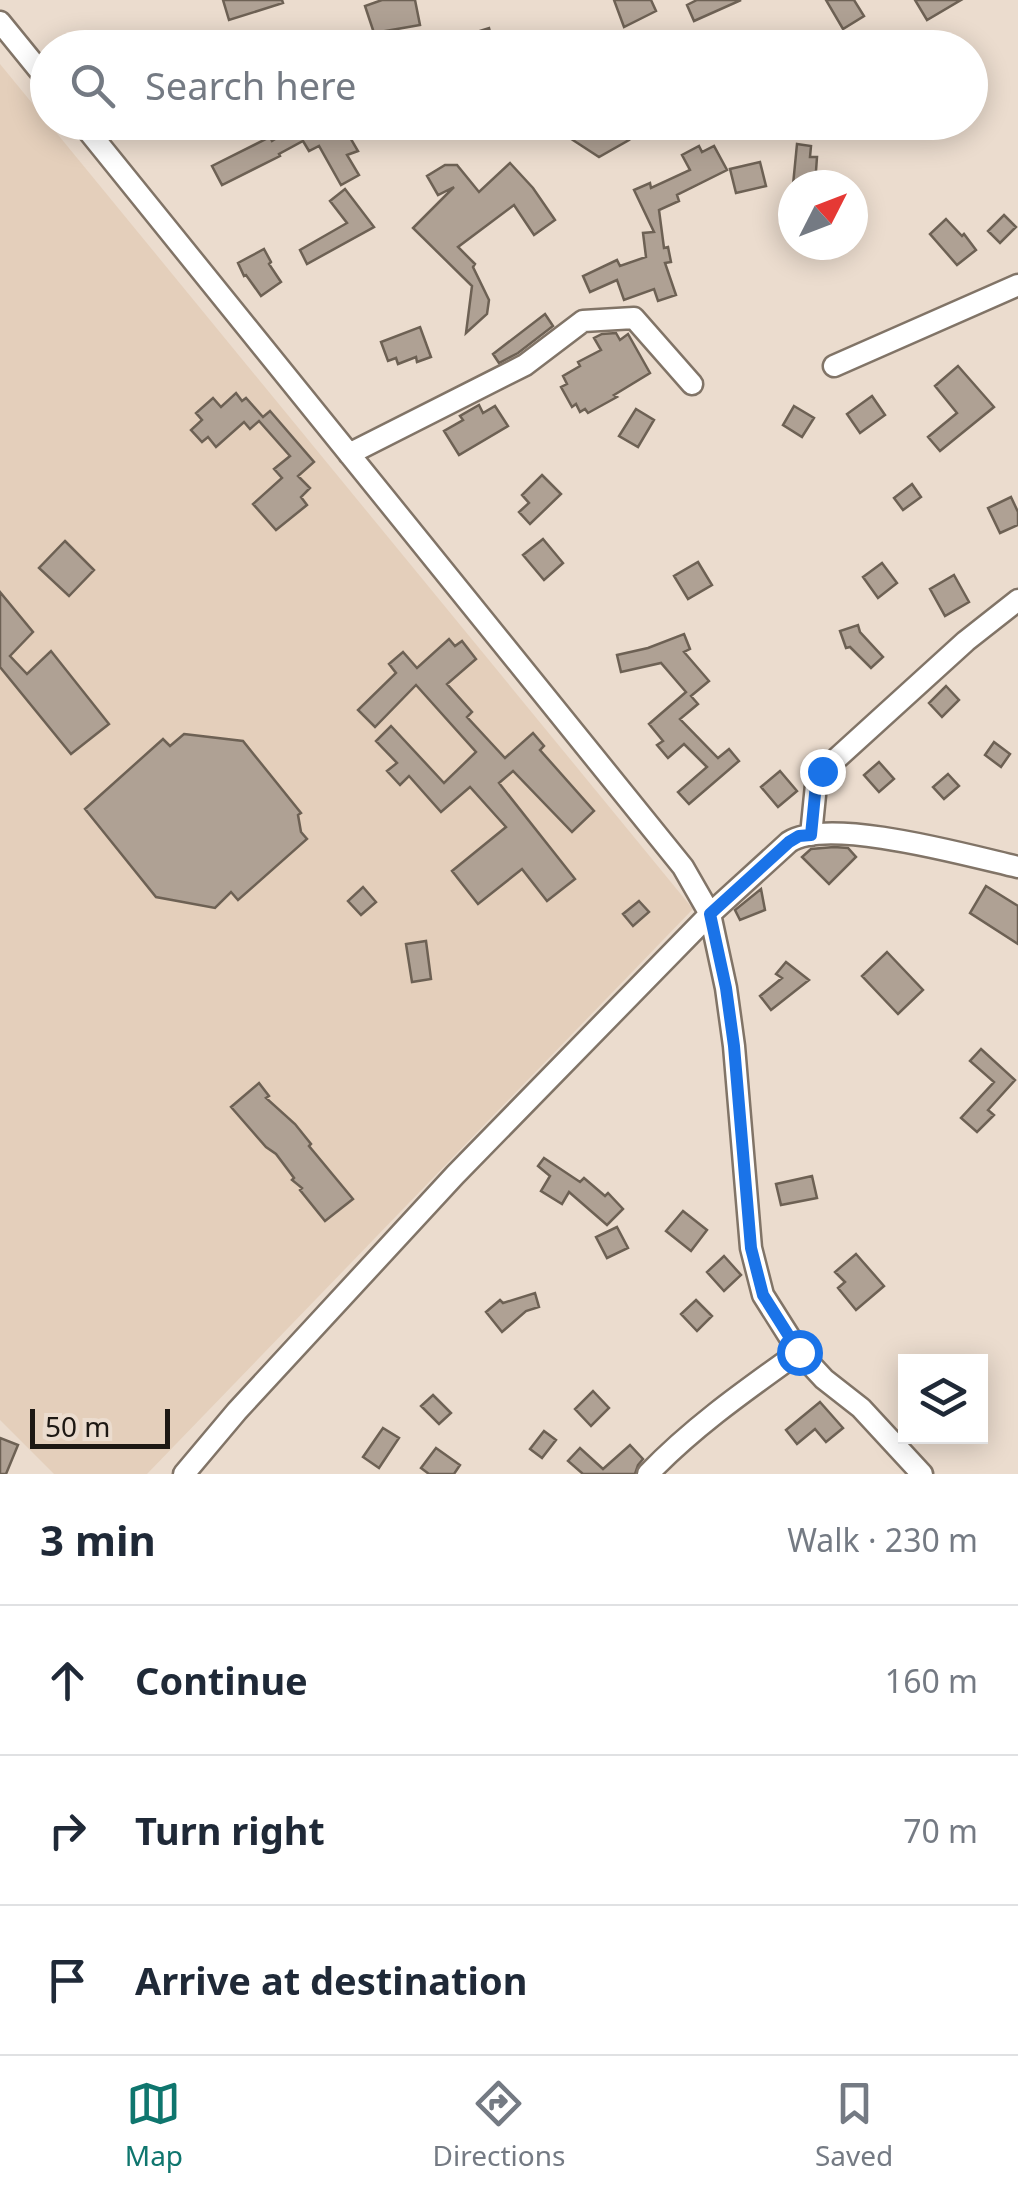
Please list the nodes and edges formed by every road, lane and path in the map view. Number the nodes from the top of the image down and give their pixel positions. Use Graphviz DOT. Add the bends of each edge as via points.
graph roads {
  1 [pos="0,22"];
  2 [pos="30,59"];
  3 [pos="96,140"];
  4 [pos="1018,285"];
  5 [pos="834,366"];
  6 [pos="692,384"];
  7 [pos="349,454"];
  8 [pos="1018,600"];
  9 [pos="811,835"];
  10 [pos="1018,867"];
  11 [pos="710,914"];
  12 [pos="799,1352"];
  13 [pos="184,1474"];
  14 [pos="648,1474"];
  15 [pos="922,1474"];
  1 -- 2 [label="street"];
  3 -- 7 [label="street"];
  4 -- 5 [label="street"];
  6 -- 7 [label="street" via="634,318 583,321 524,365"];
  7 -- 11 [label="street" via="684,867"];
  8 -- 9 [label="street" via="822,771"];
  9 -- 10 [label="street" via="849,834"];
  9 -- 11 [label="street" via="789,842"];
  11 -- 12 [label="street" via="734,1046 751,1248 763,1295"];
  11 -- 13 [label="street" via="455,1175"];
  12 -- 14 [label="street" via="723,1406"];
  12 -- 15 [label="street"];
}
